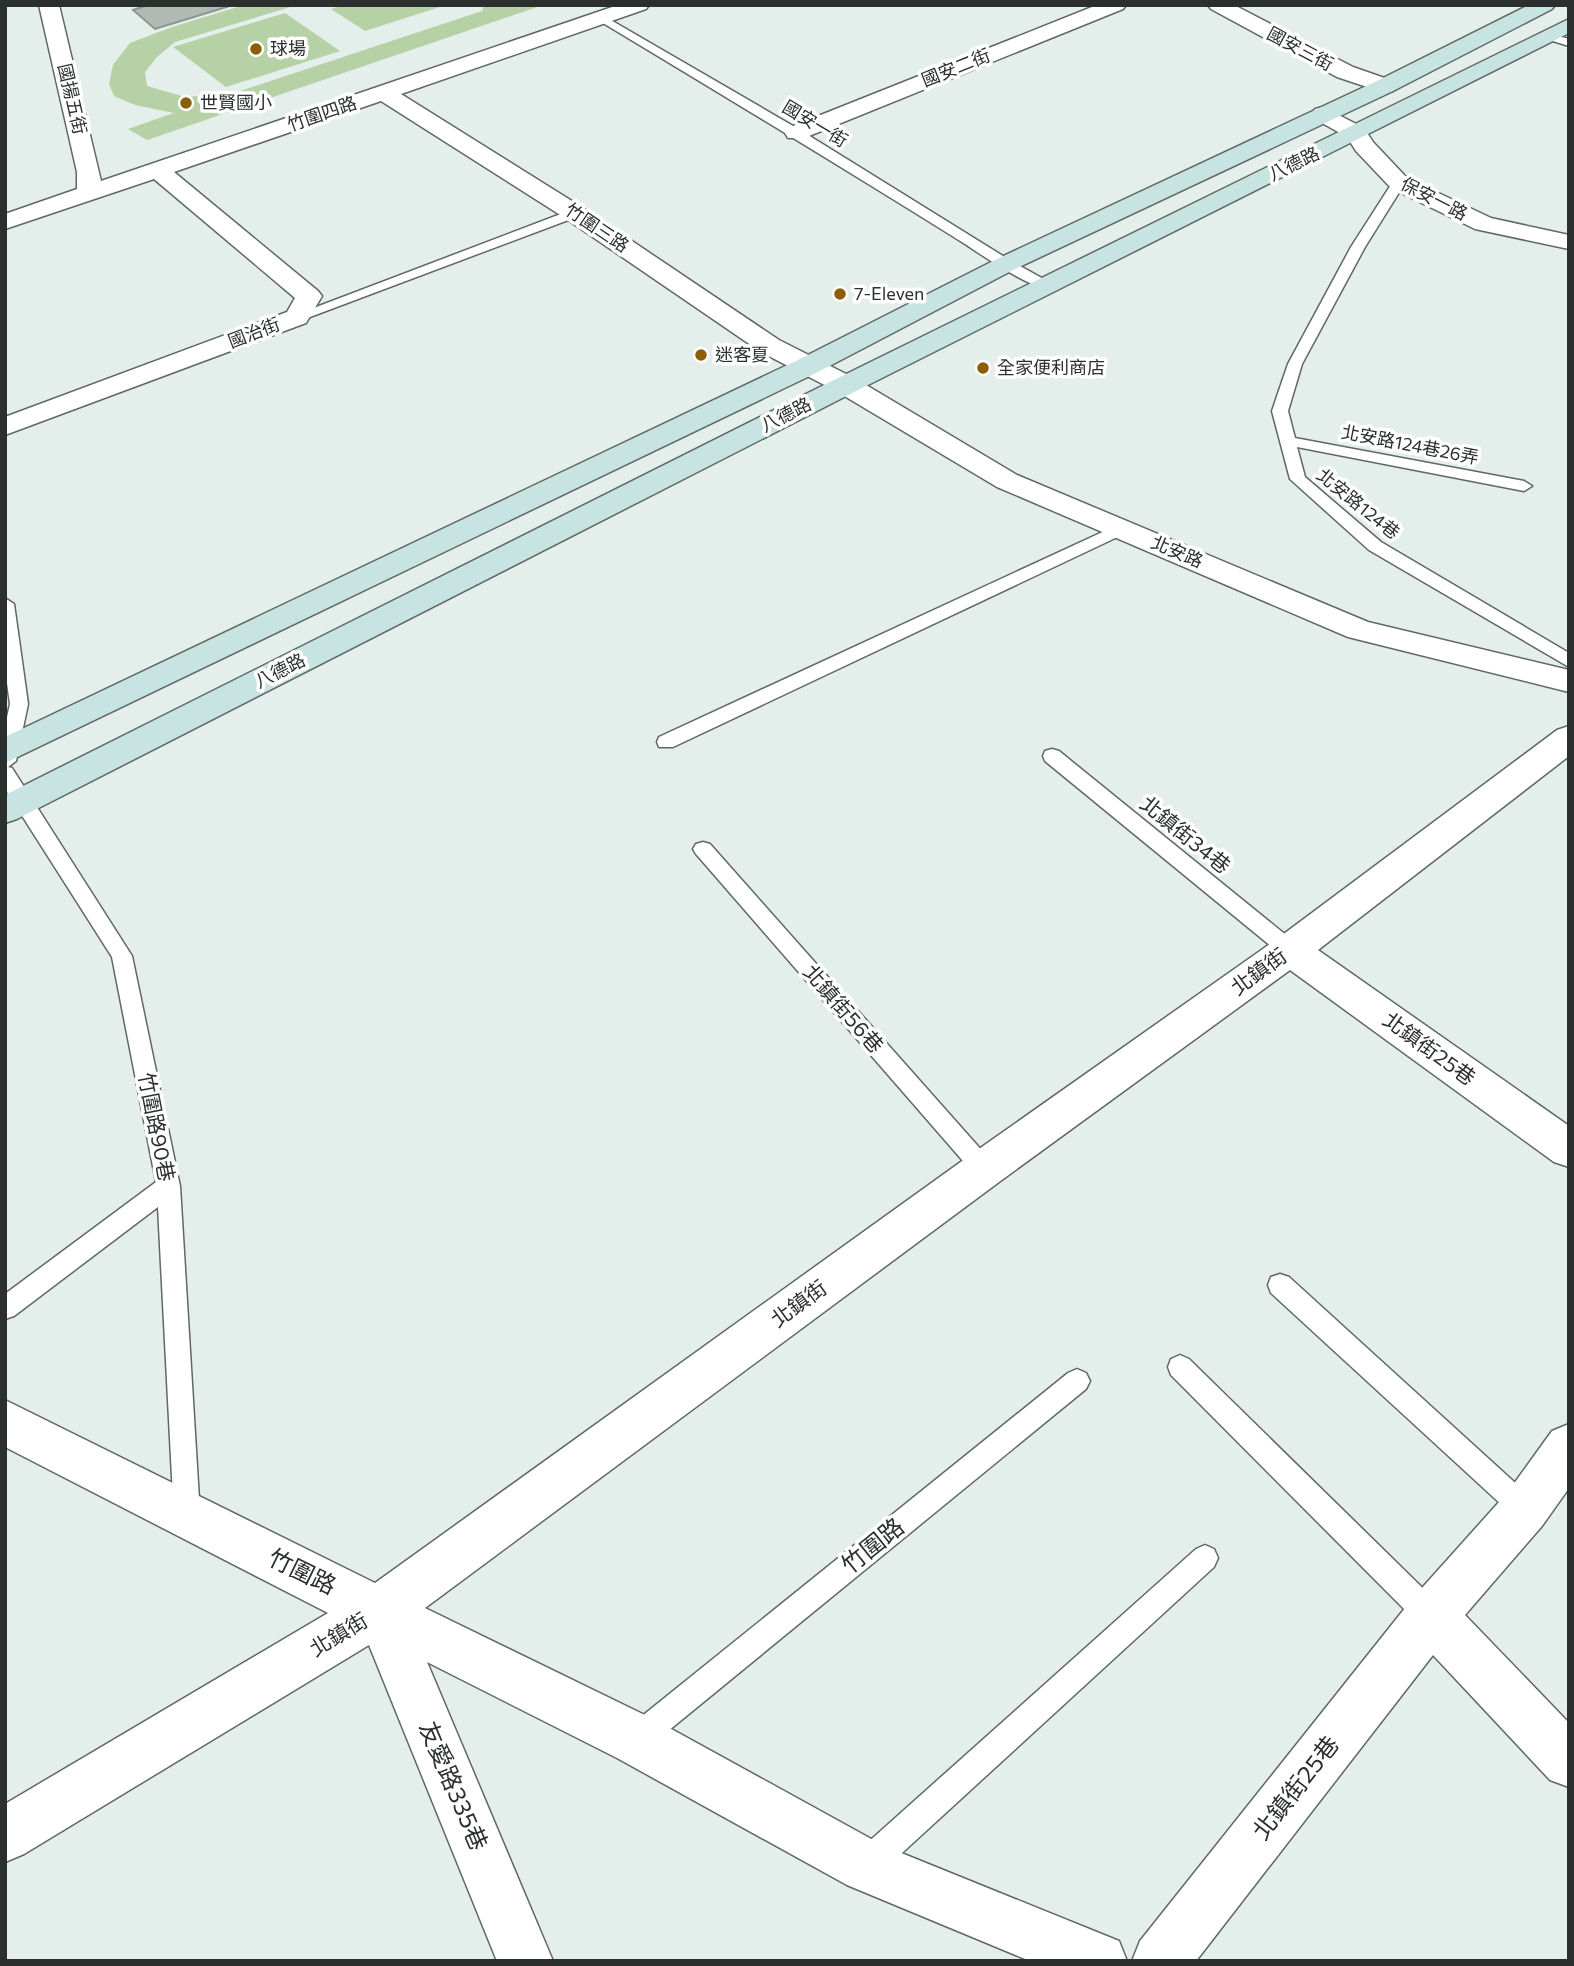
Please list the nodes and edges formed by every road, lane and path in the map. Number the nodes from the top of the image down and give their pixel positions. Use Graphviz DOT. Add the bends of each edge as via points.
graph roads {
  1 [pos="49,5"];
  2 [pos="639,5"];
  3 [pos="1116,5"];
  4 [pos="1218,5"];
  5 [pos="1545,5"];
  6 [pos="602,18"];
  7 [pos="1561,34"];
  8 [pos="1385,86"];
  9 [pos="384,93"];
  10 [pos="1323,114"];
  11 [pos="796,132"];
  12 [pos="1356,133"];
  13 [pos="158,170"];
  14 [pos="1399,183"];
  15 [pos="89,194"];
  16 [pos="575,213"];
  17 [pos="5,222"];
  18 [pos="1569,242"];
  19 [pos="1006,264"];
  20 [pos="1049,286"];
  21 [pos="297,317"];
  22 [pos="808,366"];
  23 [pos="846,385"];
  24 [pos="5,427"];
  25 [pos="1288,441"];
  26 [pos="1524,486"];
  27 [pos="1122,528"];
  28 [pos="5,604"];
  29 [pos="1569,661"];
  30 [pos="1569,681"];
  31 [pos="1569,738"];
  32 [pos="666,742"];
  33 [pos="1052,756"];
  34 [pos="7,760"];
  35 [pos="14,806"];
  36 [pos="703,849"];
  37 [pos="1290,950"];
  38 [pos="1569,1149"];
  39 [pos="984,1169"];
  40 [pos="168,1186"];
  41 [pos="1280,1285"];
  42 [pos="5,1308"];
  43 [pos="1181,1367"];
  44 [pos="1077,1381"];
  45 [pos="5,1422"];
  46 [pos="1569,1447"];
  47 [pos="1525,1509"];
  48 [pos="187,1516"];
  49 [pos="1205,1558"];
  50 [pos="380,1610"];
  51 [pos="1431,1616"];
  52 [pos="636,1739"];
  53 [pos="1569,1761"];
  54 [pos="5,1835"];
  55 [pos="866,1866"];
  56 [pos="525,1961"];
  57 [pos="1099,1961"];
  58 [pos="1160,1961"];
  1 -- 15 [label="street, 國揚五街" via="89,172"];
  2 -- 6 [label="street, 竹圍四路"];
  3 -- 11 [label="street, 國安二街"];
  4 -- 8 [label="street, 國安三街" via="1345,72"];
  5 -- 8 [label="street, 八德路"];
  6 -- 9 [label="street, 竹圍四路"];
  6 -- 11 [label="lane, 國安一街"];
  7 -- 12 [label="street, 八德路"];
  8 -- 10 [label="street, 八德路"];
  9 -- 13 [label="street, 竹圍四路"];
  9 -- 16 [label="street, 竹圍三路"];
  10 -- 12 [label="street, 保安一路"];
  10 -- 19 [label="street, 八德路"];
  11 -- 19 [label="lane, 國安一街"];
  12 -- 14 [label="street, 保安一路"];
  12 -- 20 [label="street, 八德路"];
  13 -- 15 [label="street, 竹圍四路"];
  13 -- 21 [label="street, 國治街" via="309,296"];
  14 -- 18 [label="street, 保安一路" via="1484,224"];
  14 -- 25 [label="lane, 北安路124巷" via="1358,247 1295,364 1280,411"];
  15 -- 17 [label="street, 竹圍四路"];
  16 -- 21 [label="lane"];
  16 -- 22 [label="street, 竹圍三路" via="771,346"];
  19 -- 20 [label="lane, 國安一街"];
  19 -- 22 [label="street, 八德路"];
  20 -- 23 [label="street, 八德路"];
  21 -- 24 [label="street, 國治街"];
  22 -- 23 [label="street, 北安路"];
  22 -- 34 [label="street, 八德路"];
  23 -- 27 [label="street, 北安路" via="1007,481"];
  23 -- 35 [label="street, 八德路"];
  25 -- 26 [label="lane, 北安路124巷26弄"];
  25 -- 29 [label="lane, 北安路124巷" via="1298,479 1375,546"];
  27 -- 30 [label="street, 北安路" via="1359,630"];
  27 -- 32 [label="lane"];
  28 -- 34 [label="lane" via="19,704"];
  31 -- 37 [label="street, 北鎮街"];
  33 -- 37 [label="lane, 北鎮街34巷"];
  34 -- 35 [label="lane, 竹圍路90巷"];
  35 -- 40 [label="lane, 竹圍路90巷" via="122,956"];
  36 -- 39 [label="lane, 北鎮街56巷"];
  37 -- 38 [label="street, 北鎮街25巷"];
  37 -- 39 [label="street, 北鎮街"];
  39 -- 50 [label="street, 北鎮街"];
  40 -- 42 [label="lane"];
  40 -- 48 [label="lane, 竹圍路90巷"];
  41 -- 47 [label="lane"];
  43 -- 51 [label="lane"];
  44 -- 52 [label="lane, 竹圍路"];
  45 -- 48 [label="street, 竹圍路"];
  46 -- 47 [label="street, 北鎮街25巷"];
  47 -- 51 [label="street, 北鎮街25巷"];
  48 -- 50 [label="street, 竹圍路"];
  49 -- 55 [label="lane"];
  50 -- 52 [label="street, 竹圍路"];
  50 -- 54 [label="street, 北鎮街"];
  50 -- 56 [label="street, 友愛路335巷"];
  51 -- 53 [label="street"];
  51 -- 58 [label="street, 北鎮街25巷"];
  52 -- 55 [label="street, 竹圍路"];
  55 -- 57 [label="street, 竹圍路"];
}
